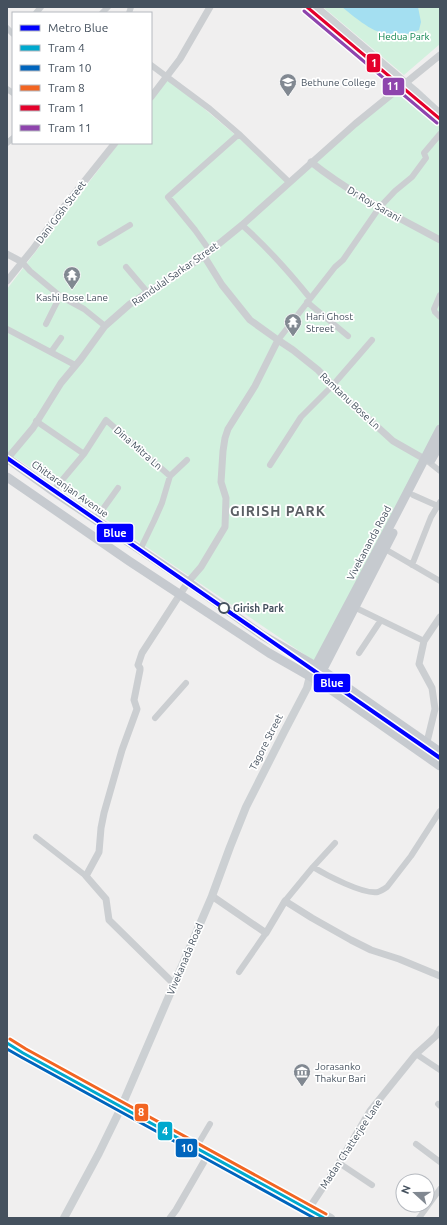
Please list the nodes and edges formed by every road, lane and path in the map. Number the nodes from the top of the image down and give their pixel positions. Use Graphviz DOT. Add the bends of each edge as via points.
graph roads {
  1 [pos="210,7"];
  2 [pos="316,7"];
  3 [pos="440,54"];
  4 [pos="152,66"];
  5 [pos="167,77"];
  6 [pos="406,82"];
  7 [pos="152,96"];
  8 [pos="440,114"];
  9 [pos="239,134"];
  10 [pos="440,134"];
  11 [pos="113,144"];
  12 [pos="311,162"];
  13 [pos="290,182"];
  14 [pos="379,208"];
  15 [pos="130,225"];
  16 [pos="242,225"];
  17 [pos="440,240"];
  18 [pos="100,243"];
  19 [pos="210,251"];
  20 [pos="7,254"];
  21 [pos="204,256"];
  22 [pos="22,262"];
  23 [pos="126,267"];
  24 [pos="7,281"];
  25 [pos="148,293"];
  26 [pos="440,295"];
  27 [pos="60,296"];
  28 [pos="309,300"];
  29 [pos="440,316"];
  30 [pos="46,324"];
  31 [pos="105,326"];
  32 [pos="7,328"];
  33 [pos="348,336"];
  34 [pos="61,338"];
  35 [pos="278,340"];
  36 [pos="372,340"];
  37 [pos="51,352"];
  38 [pos="75,365"];
  39 [pos="332,385"];
  40 [pos="36,421"];
  41 [pos="440,429"];
  42 [pos="440,444"];
  43 [pos="84,454"];
  44 [pos="7,459"];
  45 [pos="187,460"];
  46 [pos="427,461"];
  47 [pos="270,465"];
  48 [pos="440,471"];
  49 [pos="170,476"];
  50 [pos="7,477"];
  51 [pos="118,488"];
  52 [pos="53,491"];
  53 [pos="413,494"];
  54 [pos="439,505"];
  55 [pos="95,520"];
  56 [pos="385,549"];
  57 [pos="140,550"];
  58 [pos="412,565"];
  59 [pos="440,581"];
  60 [pos="188,582"];
  61 [pos="180,595"];
  62 [pos="354,607"];
  63 [pos="440,617"];
  64 [pos="381,620"];
  65 [pos="424,641"];
  66 [pos="359,653"];
  67 [pos="319,668"];
  68 [pos="314,678"];
  69 [pos="186,683"];
  70 [pos="155,718"];
  71 [pos="426,742"];
  72 [pos="440,752"];
  73 [pos="440,766"];
  74 [pos="246,807"];
  75 [pos="440,811"];
  76 [pos="36,837"];
  77 [pos="335,843"];
  78 [pos="314,867"];
  79 [pos="86,876"];
  80 [pos="212,896"];
  81 [pos="286,901"];
  82 [pos="266,933"];
  83 [pos="239,972"];
  84 [pos="440,976"];
  85 [pos="174,984"];
  86 [pos="440,1029"];
  87 [pos="7,1046"];
  88 [pos="416,1054"];
  89 [pos="440,1070"];
  90 [pos="120,1110"];
  91 [pos="210,1124"];
  92 [pos="416,1144"];
  93 [pos="196,1146"];
  94 [pos="209,1153"];
  95 [pos="440,1162"];
  96 [pos="339,1163"];
  97 [pos="372,1185"];
  98 [pos="440,1189"];
  99 [pos="310,1207"];
  100 [pos="64,1218"];
  101 [pos="170,1218"];
  102 [pos="331,1218"];
  103 [pos="419,1218"];
  1 -- 5 [label="street"];
  2 -- 6 [label="main road"];
  3 -- 6 [label="street, Ramdulal Sarkar Street"];
  4 -- 5 [label="street"];
  5 -- 7 [label="street"];
  5 -- 9 [label="street"];
  6 -- 8 [label="main road"];
  6 -- 12 [label="street, Ramdulal Sarkar Street"];
  9 -- 13 [label="street"];
  9 -- 19 [label="street" via="168,197"];
  10 -- 14 [label="street" via="424,153 426,158 412,176"];
  11 -- 22 [label="street, Dani Gosh Street"];
  12 -- 13 [label="street, Ramdulal Sarkar Street"];
  12 -- 14 [label="street, Dr Roy Sarani"];
  13 -- 16 [label="street, Ramdulal Sarkar Street"];
  14 -- 17 [label="street, Dr Roy Sarani"];
  14 -- 28 [label="street" via="343,260"];
  15 -- 18 [label="street"];
  16 -- 19 [label="street, Ramdulal Sarkar Street"];
  16 -- 28 [label="street" via="284,266"];
  19 -- 21 [label="street, Ramdulal Sarkar Street"];
  20 -- 22 [label="street"];
  21 -- 25 [label="street, Ramdulal Sarkar Street"];
  21 -- 35 [label="street, Ramtanu Bose Ln" via="222,285 250,320"];
  22 -- 24 [label="street, Dani Gosh Street"];
  22 -- 27 [label="street"];
  23 -- 25 [label="street"];
  25 -- 31 [label="street, Ramdulal Sarkar Street" via="130,304"];
  26 -- 29 [label="street" via="434,309"];
  27 -- 30 [label="street"];
  27 -- 31 [label="street" via="84,309"];
  28 -- 33 [label="street"];
  28 -- 35 [label="street"];
  31 -- 38 [label="street, Ramdulal Sarkar Street"];
  32 -- 37 [label="street"];
  34 -- 37 [label="street"];
  35 -- 39 [label="street, Ramtanu Bose Ln"];
  35 -- 60 [label="street" via="255,386 228,429 223,451 221,482 226,498 225,527 201,567"];
  36 -- 39 [label="street"];
  37 -- 38 [label="street"];
  38 -- 40 [label="street, Ramdulal Sarkar Street"];
  39 -- 46 [label="street, Ramtanu Bose Ln" via="393,441"];
  39 -- 47 [label="street" via="301,417"];
  40 -- 43 [label="street"];
  40 -- 44 [label="street, Ramdulal Sarkar Street"];
  41 -- 46 [label="main road, Vivekananda Road"];
  42 -- 46 [label="main road, Vivekananda Road"];
  43 -- 49 [label="street, Dina Mitra Ln" via="106,420"];
  43 -- 52 [label="street"];
  44 -- 52 [label="main road, Chittaranjan Avenue"];
  45 -- 49 [label="street, Dina Mitra Ln"];
  46 -- 48 [label="street"];
  46 -- 53 [label="main road, Vivekananda Road"];
  46 -- 67 [label="main road, Vivekananda Road"];
  49 -- 57 [label="street" via="162,503"];
  50 -- 61 [label="main road"];
  51 -- 55 [label="street"];
  52 -- 55 [label="main road, Chittaranjan Avenue"];
  53 -- 54 [label="street"];
  53 -- 56 [label="main road, Vivekananda Road"];
  54 -- 58 [label="street" via="431,517"];
  55 -- 57 [label="main road, Chittaranjan Avenue"];
  56 -- 58 [label="street"];
  56 -- 62 [label="main road, Vivekananda Road"];
  57 -- 60 [label="main road, Chittaranjan Avenue"];
  58 -- 59 [label="street"];
  60 -- 61 [label="street"];
  60 -- 67 [label="main road, Chittaranjan Avenue" via="262,635"];
  61 -- 68 [label="main road" via="269,653"];
  61 -- 79 [label="street" via="142,653 134,700 137,709 104,812 99,852"];
  62 -- 64 [label="street"];
  62 -- 67 [label="main road, Vivekananda Road"];
  63 -- 65 [label="street"];
  64 -- 65 [label="street"];
  64 -- 66 [label="street"];
  65 -- 71 [label="street" via="419,664 432,688 435,709"];
  67 -- 68 [label="main road, Tagore Street"];
  67 -- 71 [label="main road, Chittaranjan Avenue"];
  68 -- 73 [label="main road"];
  68 -- 74 [label="main road, Tagore Street"];
  69 -- 70 [label="street"];
  71 -- 72 [label="main road, Chittaranjan Avenue"];
  74 -- 80 [label="main road, Vivekanada Road"];
  75 -- 78 [label="street" via="411,856 386,887 377,892 339,881"];
  76 -- 79 [label="street"];
  77 -- 78 [label="street"];
  78 -- 81 [label="street"];
  79 -- 85 [label="street" via="106,899 109,920"];
  80 -- 82 [label="street"];
  80 -- 85 [label="main road, Vivekanada Road"];
  81 -- 82 [label="street"];
  81 -- 84 [label="street" via="370,950"];
  82 -- 83 [label="street"];
  85 -- 90 [label="main road, Vivekanada Road"];
  86 -- 88 [label="street, Madan Chatterjee Lane"];
  87 -- 90 [label="main road"];
  88 -- 89 [label="street"];
  88 -- 96 [label="street, Madan Chatterjee Lane" via="370,1111"];
  90 -- 93 [label="main road"];
  90 -- 100 [label="main road, Vivekanada Road"];
  91 -- 93 [label="street"];
  92 -- 95 [label="street"];
  93 -- 94 [label="main road"];
  94 -- 99 [label="main road"];
  94 -- 101 [label="street"];
  96 -- 97 [label="street"];
  96 -- 99 [label="street, Madan Chatterjee Lane"];
  98 -- 103 [label="street"];
  99 -- 102 [label="main road"];
}
